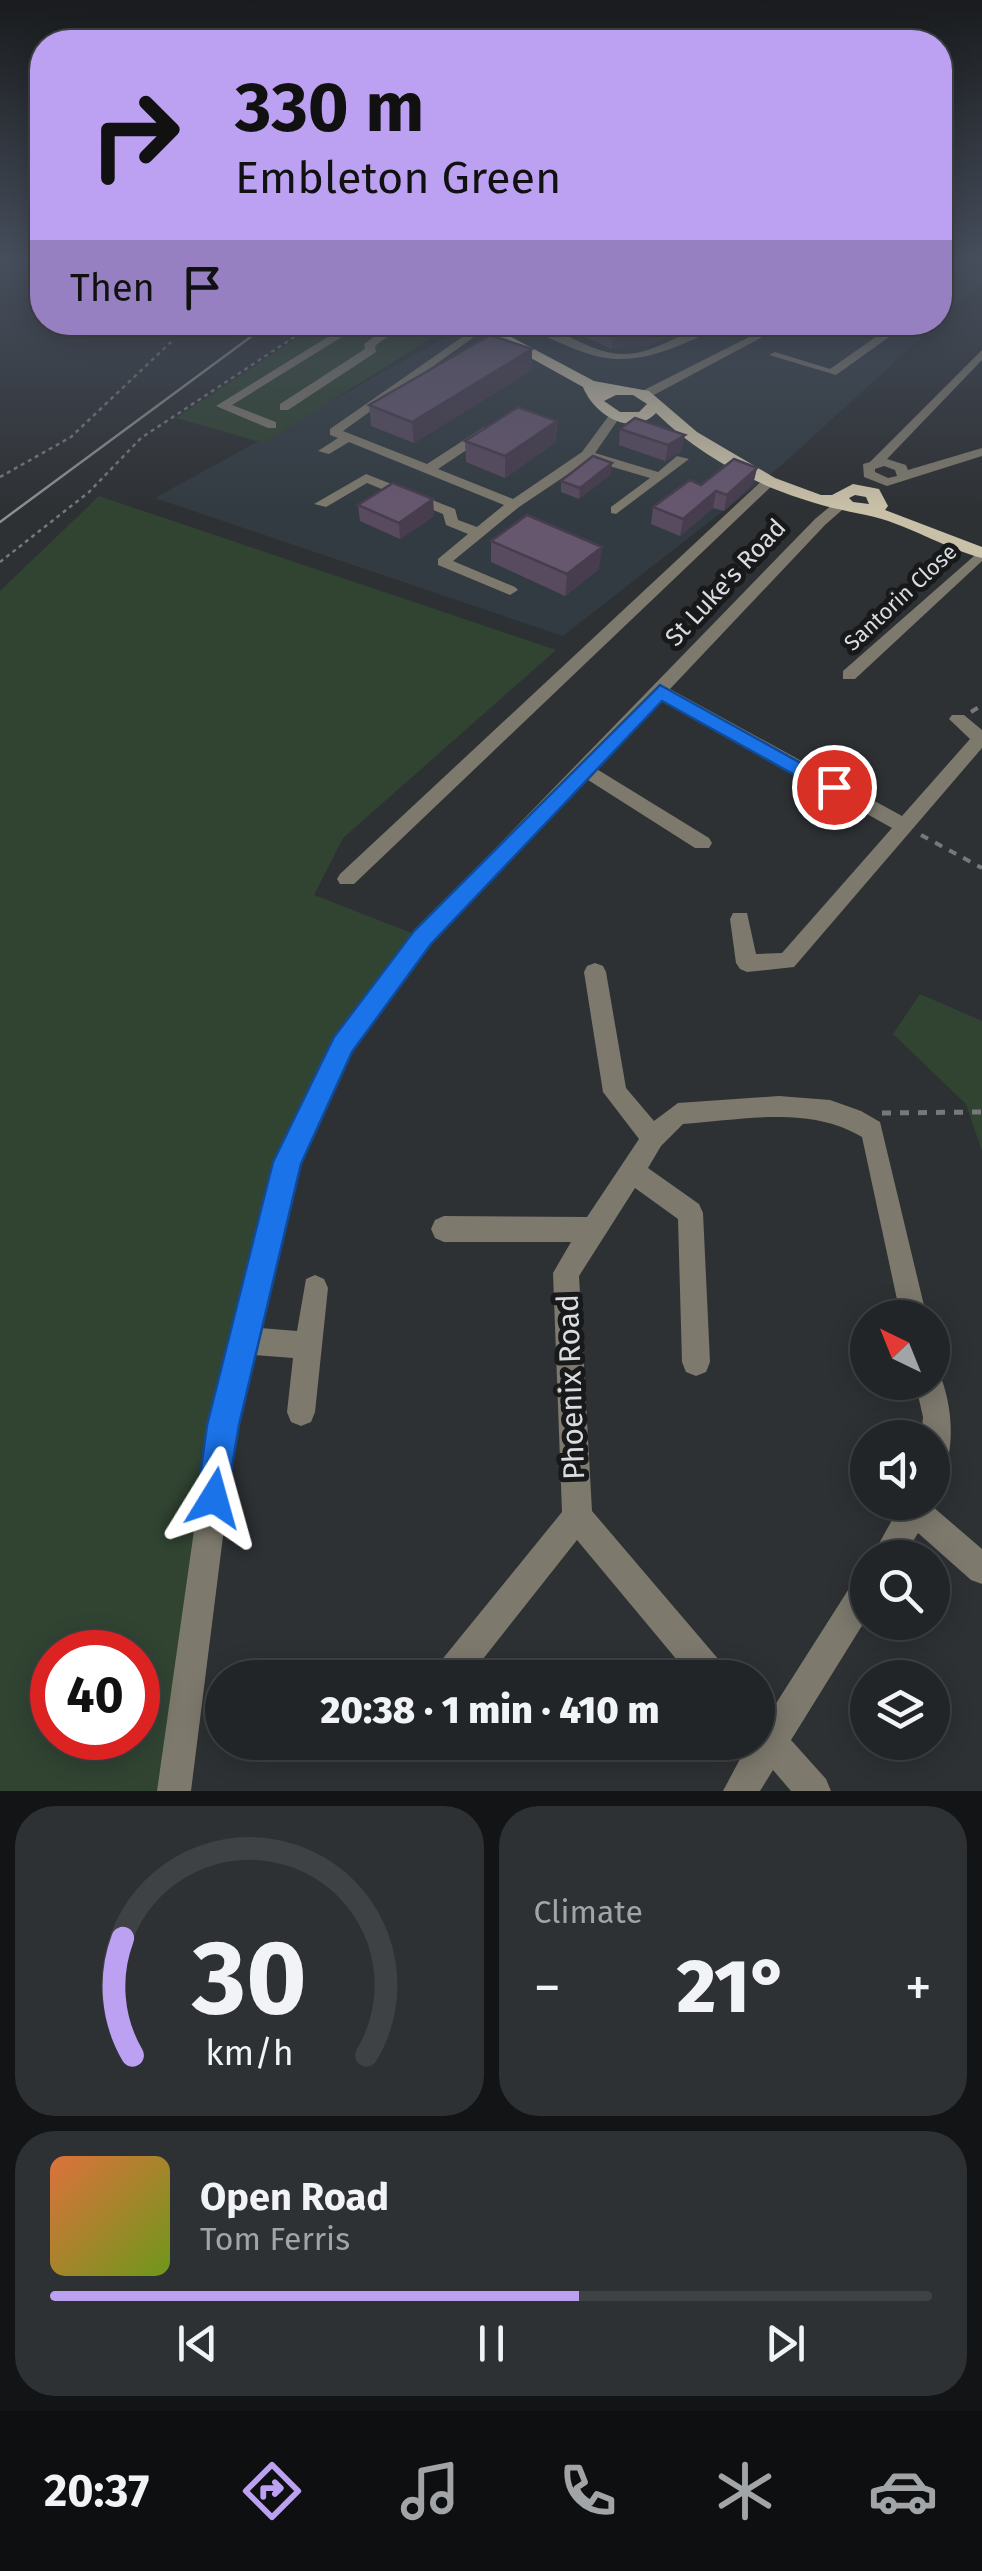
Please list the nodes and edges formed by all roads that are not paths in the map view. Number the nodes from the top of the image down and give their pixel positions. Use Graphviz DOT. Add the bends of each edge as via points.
graph roads {
  1 [pos="329,342"];
  2 [pos="374,342"];
  3 [pos="456,342"];
  4 [pos="508,342"];
  5 [pos="565,342"];
  6 [pos="679,342"];
  7 [pos="753,342"];
  8 [pos="876,342"];
  9 [pos="982,353"];
  10 [pos="775,355"];
  11 [pos="590,385"];
  12 [pos="616,390"];
  13 [pos="651,399"];
  14 [pos="596,402"];
  15 [pos="284,406"];
  16 [pos="614,417"];
  17 [pos="638,418"];
  18 [pos="502,420"];
  19 [pos="674,424"];
  20 [pos="913,424"];
  21 [pos="272,425"];
  22 [pos="340,435"];
  23 [pos="324,451"];
  24 [pos="982,452"];
  25 [pos="588,454"];
  26 [pos="682,459"];
  27 [pos="872,467"];
  28 [pos="427,470"];
  29 [pos="901,474"];
  30 [pos="660,477"];
  31 [pos="778,483"];
  32 [pos="858,500"];
  33 [pos="320,504"];
  34 [pos="514,504"];
  35 [pos="616,510"];
  36 [pos="483,530"];
  37 [pos="982,553"];
  38 [pos="510,590"];
  39 [pos="849,675"];
  40 [pos="660,691"];
  41 [pos="958,719"];
  42 [pos="980,740"];
  43 [pos="584,770"];
  44 [pos="904,826"];
  45 [pos="702,843"];
  46 [pos="347,879"];
  47 [pos="740,919"];
  48 [pos="595,972"];
  49 [pos="654,1138"];
  50 [pos="632,1171"];
  51 [pos="444,1229"];
  52 [pos="593,1230"];
  53 [pos="314,1288"];
  54 [pos="910,1300"];
  55 [pos="246,1341"];
  56 [pos="306,1346"];
  57 [pos="696,1362"];
  58 [pos="301,1412"];
  59 [pos="577,1517"];
  60 [pos="931,1520"];
  61 [pos="982,1569"];
  62 [pos="850,1612"];
  63 [pos="461,1660"];
  64 [pos="699,1660"];
  65 [pos="775,1718"];
  66 [pos="775,1748"];
  67 [pos="753,1760"];
  68 [pos="174,1791"];
  69 [pos="740,1791"];
  70 [pos="814,1791"];
  1 -- 21 [label="street" via="222,406"];
  2 -- 15 [label="street" via="372,350"];
  3 -- 22 [label="street"];
  4 -- 11 [label="main road"];
  5 -- 6 [label="street" via="620,361"];
  7 -- 13 [label="street"];
  8 -- 10 [label="street" via="832,373"];
  9 -- 20 [label="street"];
  11 -- 12 [label="main road"];
  11 -- 14 [label="main road"];
  12 -- 13 [label="main road"];
  12 -- 14 [label="main road"];
  13 -- 17 [label="main road" via="651,413"];
  13 -- 19 [label="main road"];
  14 -- 16 [label="main road"];
  16 -- 17 [label="main road"];
  16 -- 25 [label="street"];
  17 -- 19 [label="main road"];
  18 -- 28 [label="street"];
  19 -- 31 [label="main road"];
  20 -- 27 [label="street"];
  20 -- 29 [label="street"];
  22 -- 23 [label="street"];
  22 -- 28 [label="street"];
  24 -- 29 [label="street"];
  25 -- 30 [label="street"];
  25 -- 34 [label="street"];
  26 -- 30 [label="street"];
  27 -- 29 [label="street"];
  27 -- 32 [label="street"];
  28 -- 34 [label="street"];
  29 -- 32 [label="street, St Luke's Road"];
  30 -- 35 [label="street"];
  31 -- 32 [label="main road" via="817,501"];
  31 -- 46 [label="street"];
  32 -- 37 [label="main road"];
  32 -- 40 [label="street, St Luke's Road" via="820,522"];
  33 -- 36 [label="street" via="366,478 450,512 451,522"];
  34 -- 36 [label="street"];
  36 -- 38 [label="street" via="443,562"];
  37 -- 39 [label="street, Santorin Close"];
  40 -- 43 [label="street, St Luke's Road"];
  40 -- 44 [label="street"];
  41 -- 42 [label="street"];
  42 -- 44 [label="street"];
  43 -- 45 [label="street"];
  43 -- 55 [label="street, St Luke's Road" via="422,938 343,1045 287,1162"];
  44 -- 47 [label="street" via="787,961 747,963"];
  48 -- 49 [label="street" via="615,1092"];
  49 -- 50 [label="street, Phoenix Road"];
  49 -- 54 [label="street, Phoenix Road" via="678,1114 825,1107 853,1114 872,1130"];
  50 -- 52 [label="street, Phoenix Road"];
  50 -- 57 [label="street" via="690,1214"];
  51 -- 52 [label="street"];
  52 -- 59 [label="street, Phoenix Road" via="566,1272"];
  53 -- 56 [label="street"];
  55 -- 56 [label="street"];
  55 -- 68 [label="street, St Luke's Road" via="223,1425"];
  56 -- 58 [label="street"];
  59 -- 63 [label="street"];
  59 -- 64 [label="street, Phoenix Road"];
  60 -- 61 [label="street"];
  62 -- 65 [label="street"];
  66 -- 70 [label="street"];
  67 -- 69 [label="street"];
}
